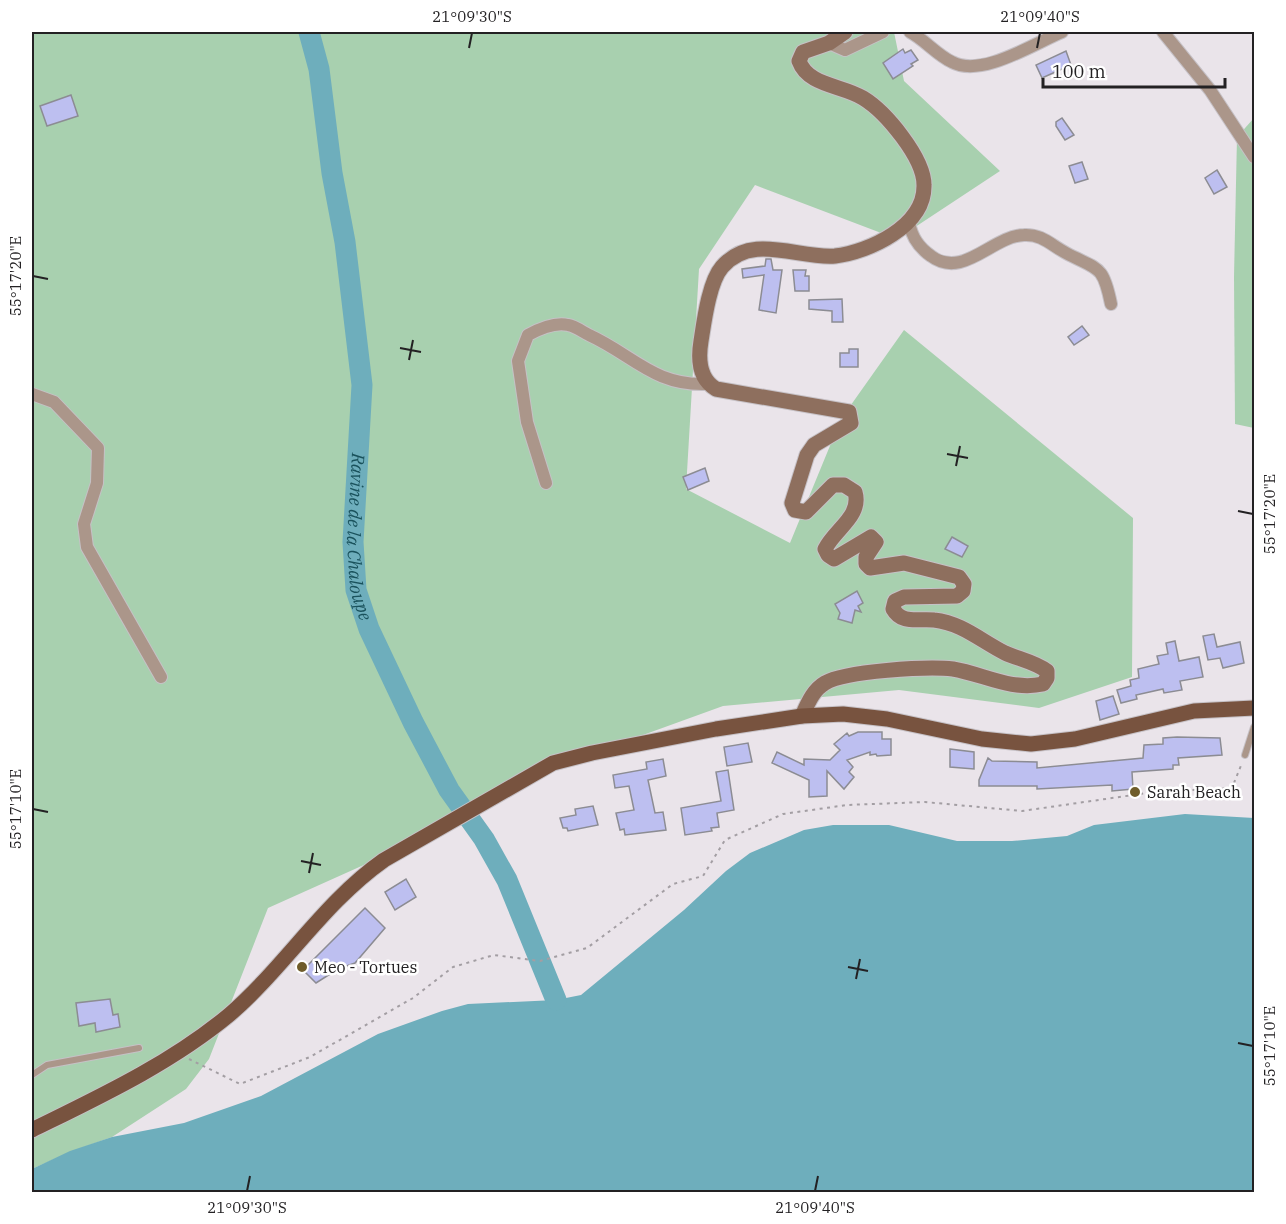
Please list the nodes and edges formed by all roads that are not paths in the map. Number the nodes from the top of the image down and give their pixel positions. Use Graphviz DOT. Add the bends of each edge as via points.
graph roads {
  1 [pos="844,32"];
  2 [pos="883,32"];
  3 [pos="910,32"];
  4 [pos="1062,32"];
  5 [pos="1163,32"];
  6 [pos="829,43"];
  7 [pos="1254,157"];
  8 [pos="909,222"];
  9 [pos="1111,303"];
  10 [pos="707,384"];
  11 [pos="32,394"];
  12 [pos="546,483"];
  13 [pos="161,677"];
  14 [pos="1254,708"];
  15 [pos="802,716"];
  16 [pos="1254,727"];
  17 [pos="1245,755"];
  18 [pos="139,1048"];
  19 [pos="32,1075"];
  20 [pos="32,1130"];
  1 -- 6 [label="main road"];
  2 -- 6 [label="street" via="845,50"];
  3 -- 4 [label="street" via="951,62 963,66 1000,62"];
  5 -- 7 [label="street" via="1210,90"];
  6 -- 8 [label="main road" via="803,52 799,61 803,71 811,78 865,99 903,138 920,166 924,186 921,205"];
  8 -- 9 [label="street" via="912,238 938,261 958,263 1011,236 1038,236 1095,266 1106,280"];
  8 -- 10 [label="main road" via="854,252 833,256 761,249 730,259 716,276 700,344 700,370"];
  10 -- 12 [label="street" via="684,384 656,375 604,342 567,325 541,328 528,335 518,361 527,422"];
  10 -- 15 [label="main road" via="716,389 849,412 851,423 814,445 807,455 792,503 795,510 806,512 833,485 844,485 855,492 858,502 854,513 829,542 825,549 828,555 834,559 871,537 876,542 866,557 870,568 904,563 959,577 964,584 957,596 904,597 896,601 893,609 904,620 951,623 1047,671 1043,684 1033,686 935,668 839,676 811,695"];
  11 -- 13 [label="street" via="54,402 98,448 97,483 84,524 87,547"];
  14 -- 15 [label="main road" via="1194,711 1075,739 1031,744 982,740 886,718"];
  15 -- 20 [label="main road" via="716,729 553,764 358,879 228,1015 176,1053 108,1093"];
  16 -- 17 [label="lane"];
  18 -- 19 [label="lane" via="47,1065"];
}
